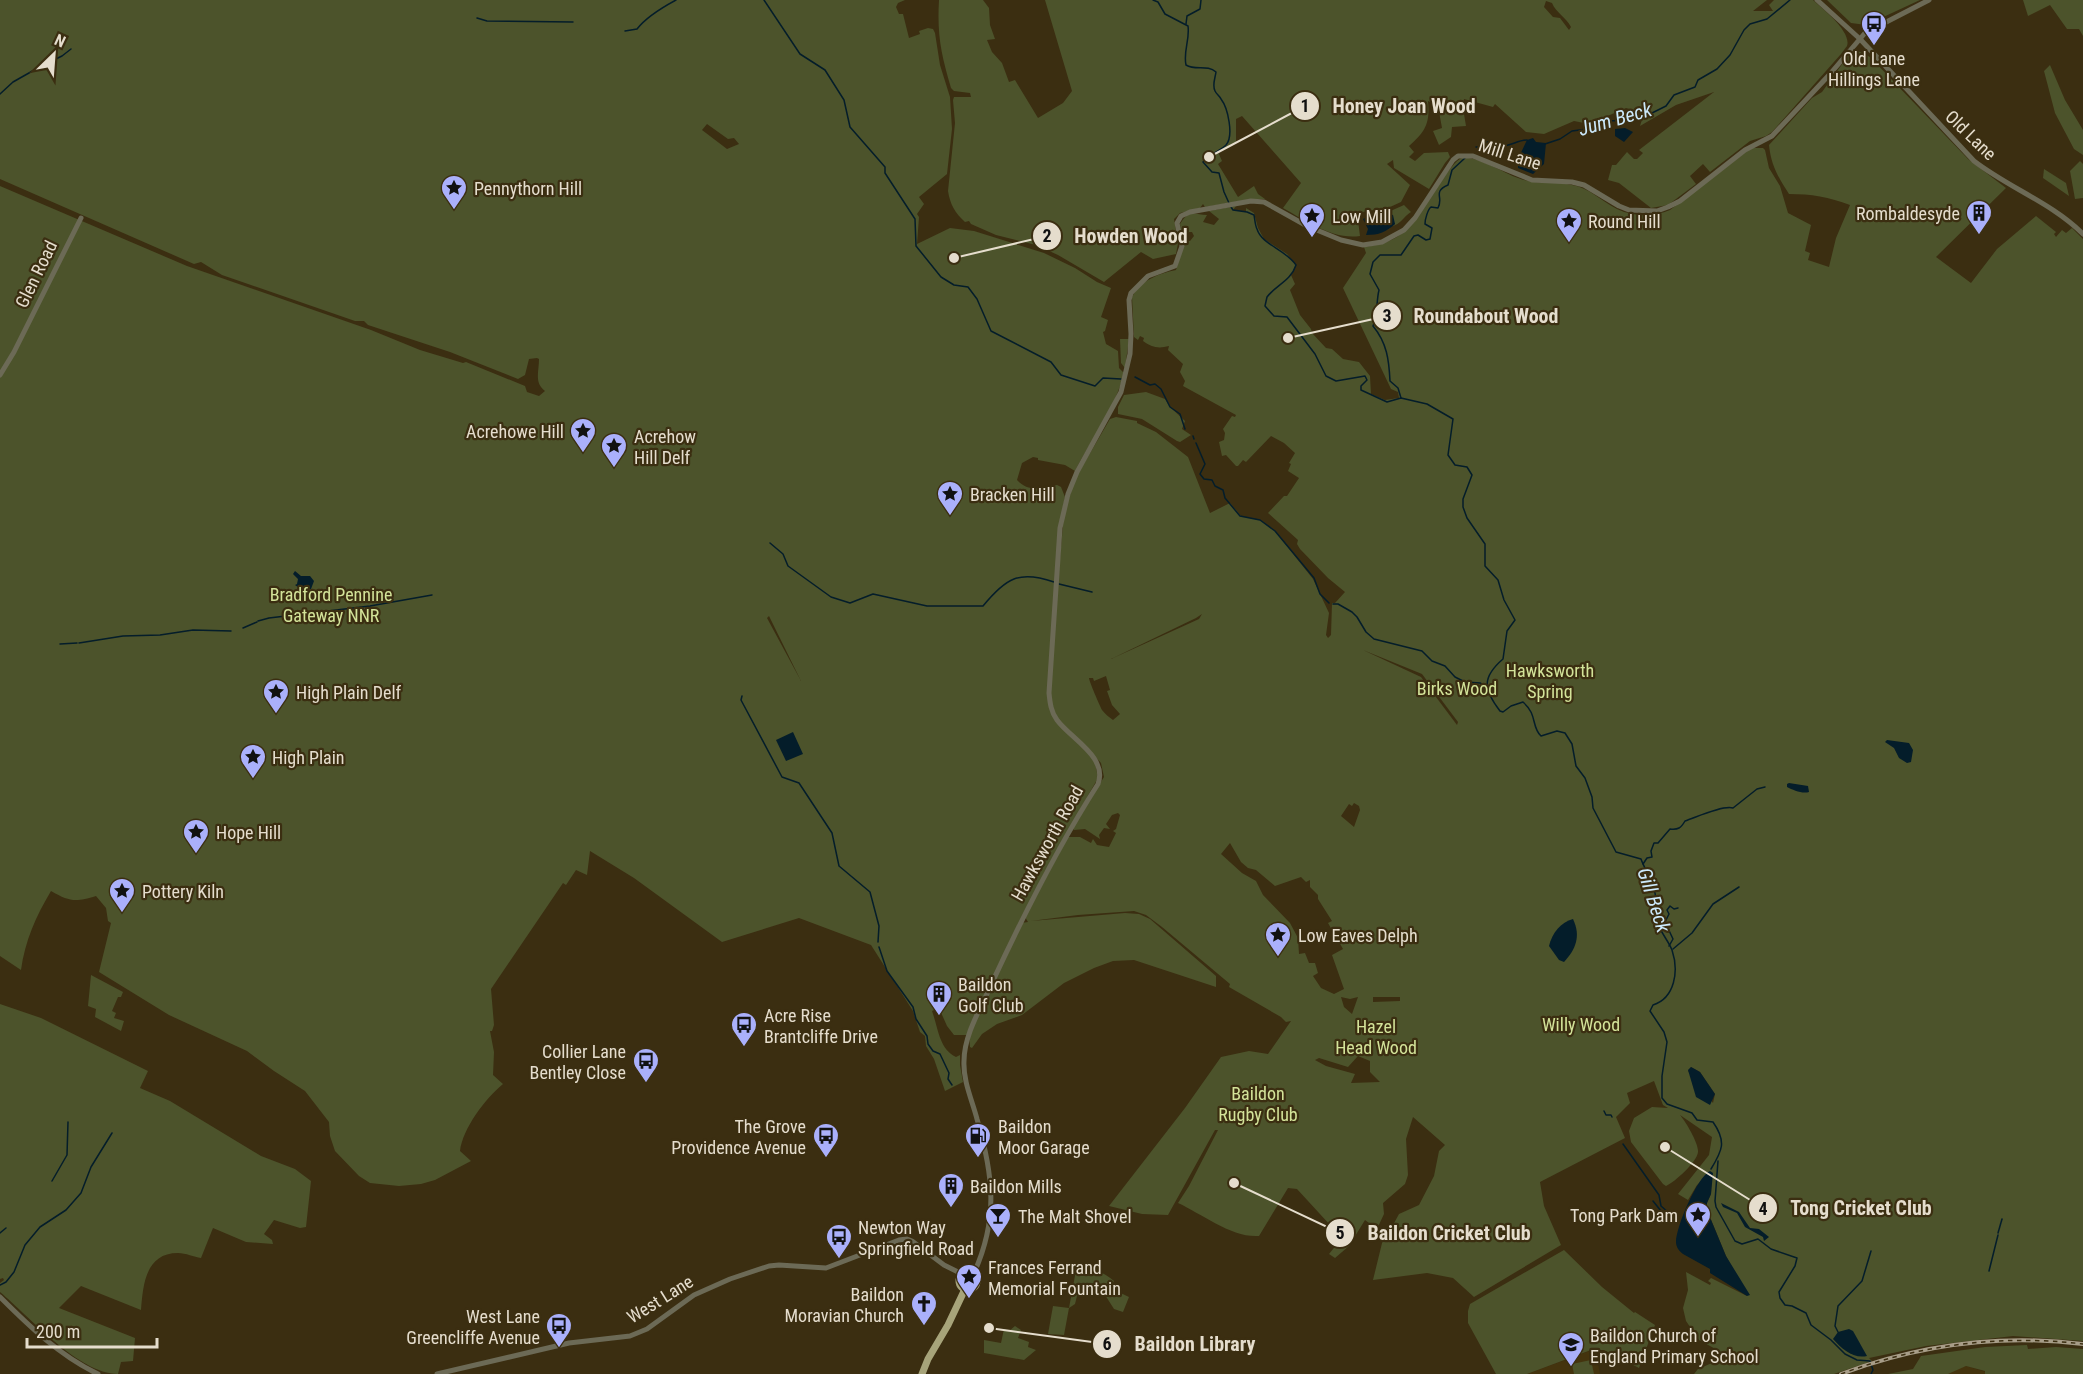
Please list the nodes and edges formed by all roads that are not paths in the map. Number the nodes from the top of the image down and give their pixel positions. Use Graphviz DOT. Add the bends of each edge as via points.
graph roads {
  1 [pos="1817,0"];
  2 [pos="1929,0"];
  3 [pos="1860,39"];
  4 [pos="1225,205"];
  5 [pos="81,218"];
  6 [pos="2081,232"];
  7 [pos="0,375"];
  8 [pos="974,1273"];
  9 [pos="962,1274"];
  10 [pos="965,1289"];
  11 [pos="0,1297"];
  12 [pos="94,1373"];
  13 [pos="437,1374"];
  14 [pos="922,1374"];
  1 -- 3 [label="street, Old Lane"];
  2 -- 3 [label="street" via="1871,29"];
  3 -- 4 [label="street, Mill Lane" via="1772,136 1745,150 1680,201 1657,211 1629,210 1584,185 1532,180 1464,155 1448,165 1404,230 1382,242 1363,245 1341,240 1264,202"];
  3 -- 6 [label="street, Old Lane" via="1974,162"];
  4 -- 8 [label="street, Hawksworth Road" via="1181,216 1177,223 1182,246 1175,266 1149,276 1131,293 1130,354 1124,382 1110,416 1077,472 1060,528 1050,704 1054,715 1097,761 1100,779 1020,923 969,1035 963,1061 965,1078 986,1148 992,1184 986,1244"];
  5 -- 7 [label="street, Glen Road"];
  8 -- 9 [label="main road"];
  8 -- 10 [label="main road" via="977,1285"];
  9 -- 10 [label="main road" via="959,1283"];
  9 -- 13 [label="street, West Lane" via="907,1239 826,1268 769,1266 707,1288 647,1329 630,1336 569,1343"];
  10 -- 14 [label="main road"];
  11 -- 12 [label="street" via="36,1332"];
}
